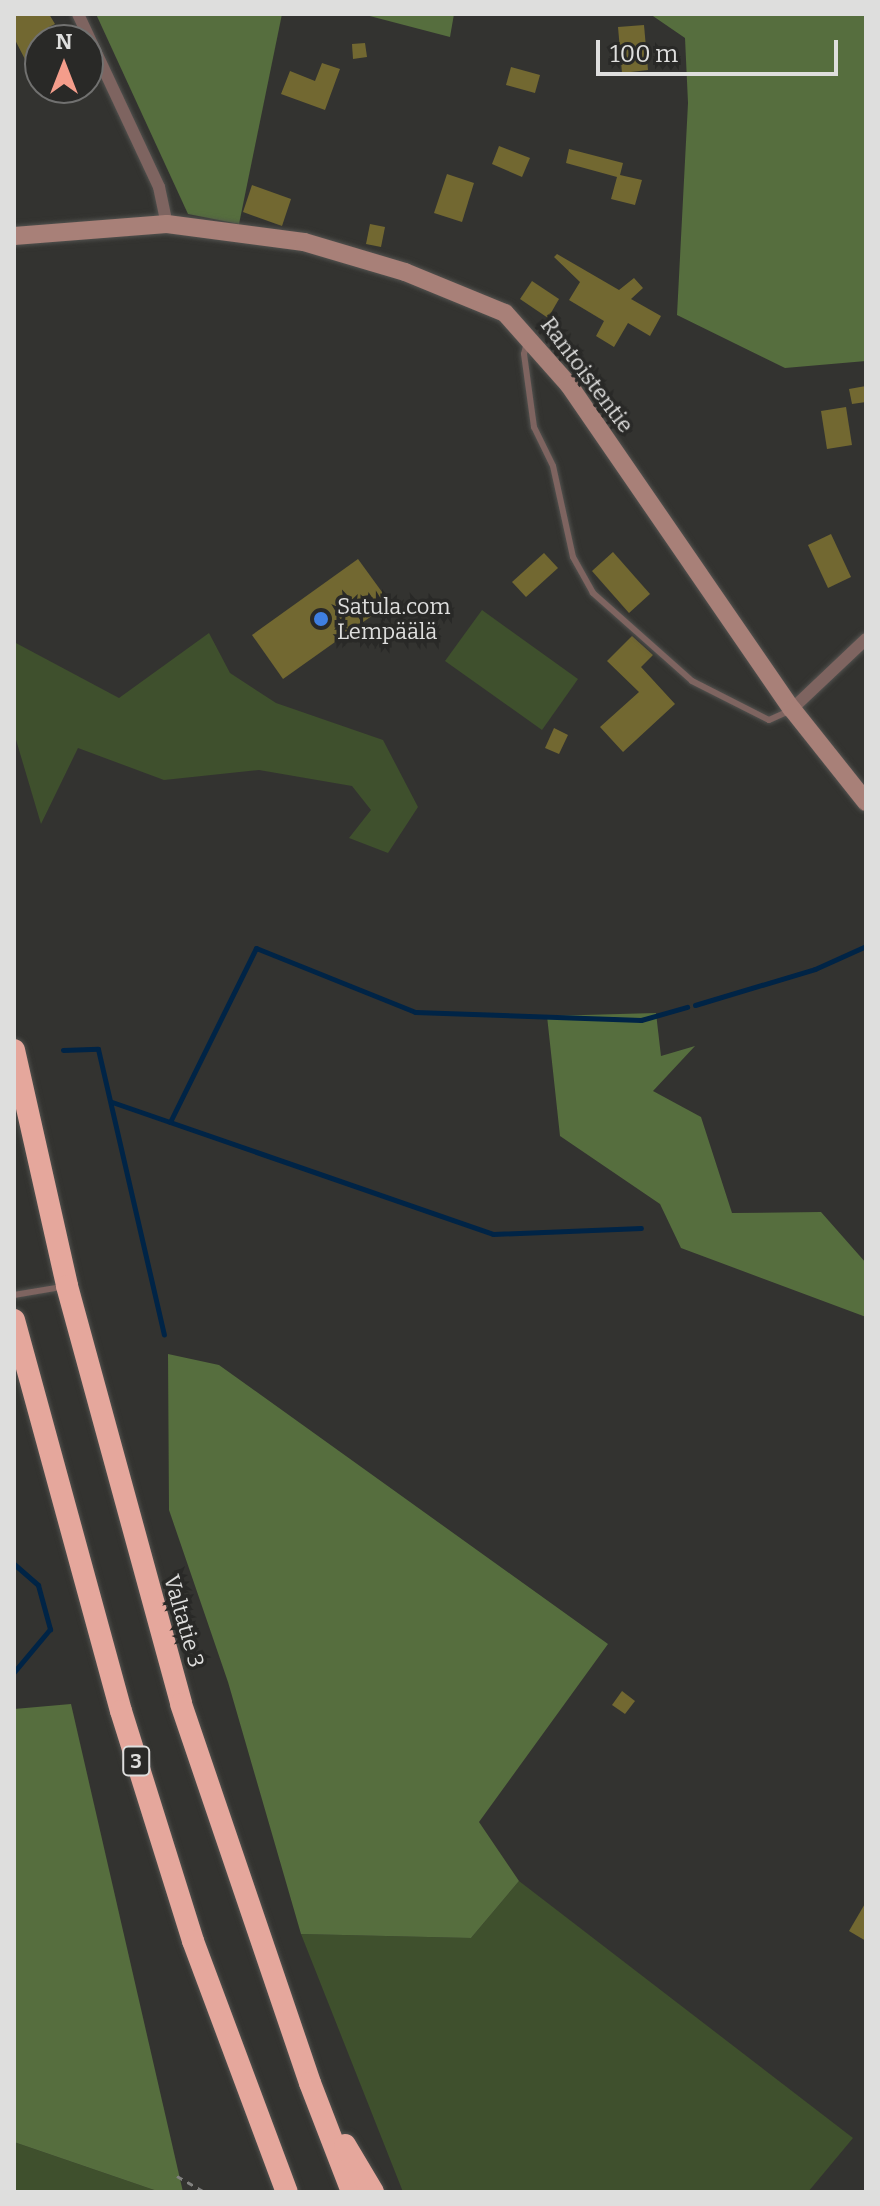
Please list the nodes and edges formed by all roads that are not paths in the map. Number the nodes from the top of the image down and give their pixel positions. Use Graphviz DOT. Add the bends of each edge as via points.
graph roads {
  1 [pos="78,14"];
  2 [pos="167,224"];
  3 [pos="14,236"];
  4 [pos="529,335"];
  5 [pos="866,639"];
  6 [pos="792,709"];
  7 [pos="866,802"];
  8 [pos="14,1050"];
  9 [pos="67,1286"];
  10 [pos="14,1295"];
  11 [pos="14,1320"];
  12 [pos="310,2083"];
  13 [pos="287,2192"];
  14 [pos="352,2192"];
  15 [pos="373,2192"];
  1 -- 2 [label="street" via="159,187"];
  2 -- 3 [label="street, Rantoistentie"];
  2 -- 4 [label="street, Rantoistentie" via="304,242 405,272 505,313"];
  4 -- 6 [label="street, Rantoistentie"];
  4 -- 6 [label="lane" via="524,354 534,427 553,466 573,557 593,593 692,681 769,720"];
  5 -- 6 [label="street"];
  6 -- 7 [label="street, Rantoistentie"];
  8 -- 9 [label="highway, Valtatie 3"];
  9 -- 10 [label="lane"];
  9 -- 12 [label="highway, Valtatie 3" via="181,1704"];
  11 -- 13 [label="highway, 3" via="121,1711 193,1941"];
  12 -- 14 [label="highway, Valtatie 3"];
  12 -- 15 [label="highway"];
}
